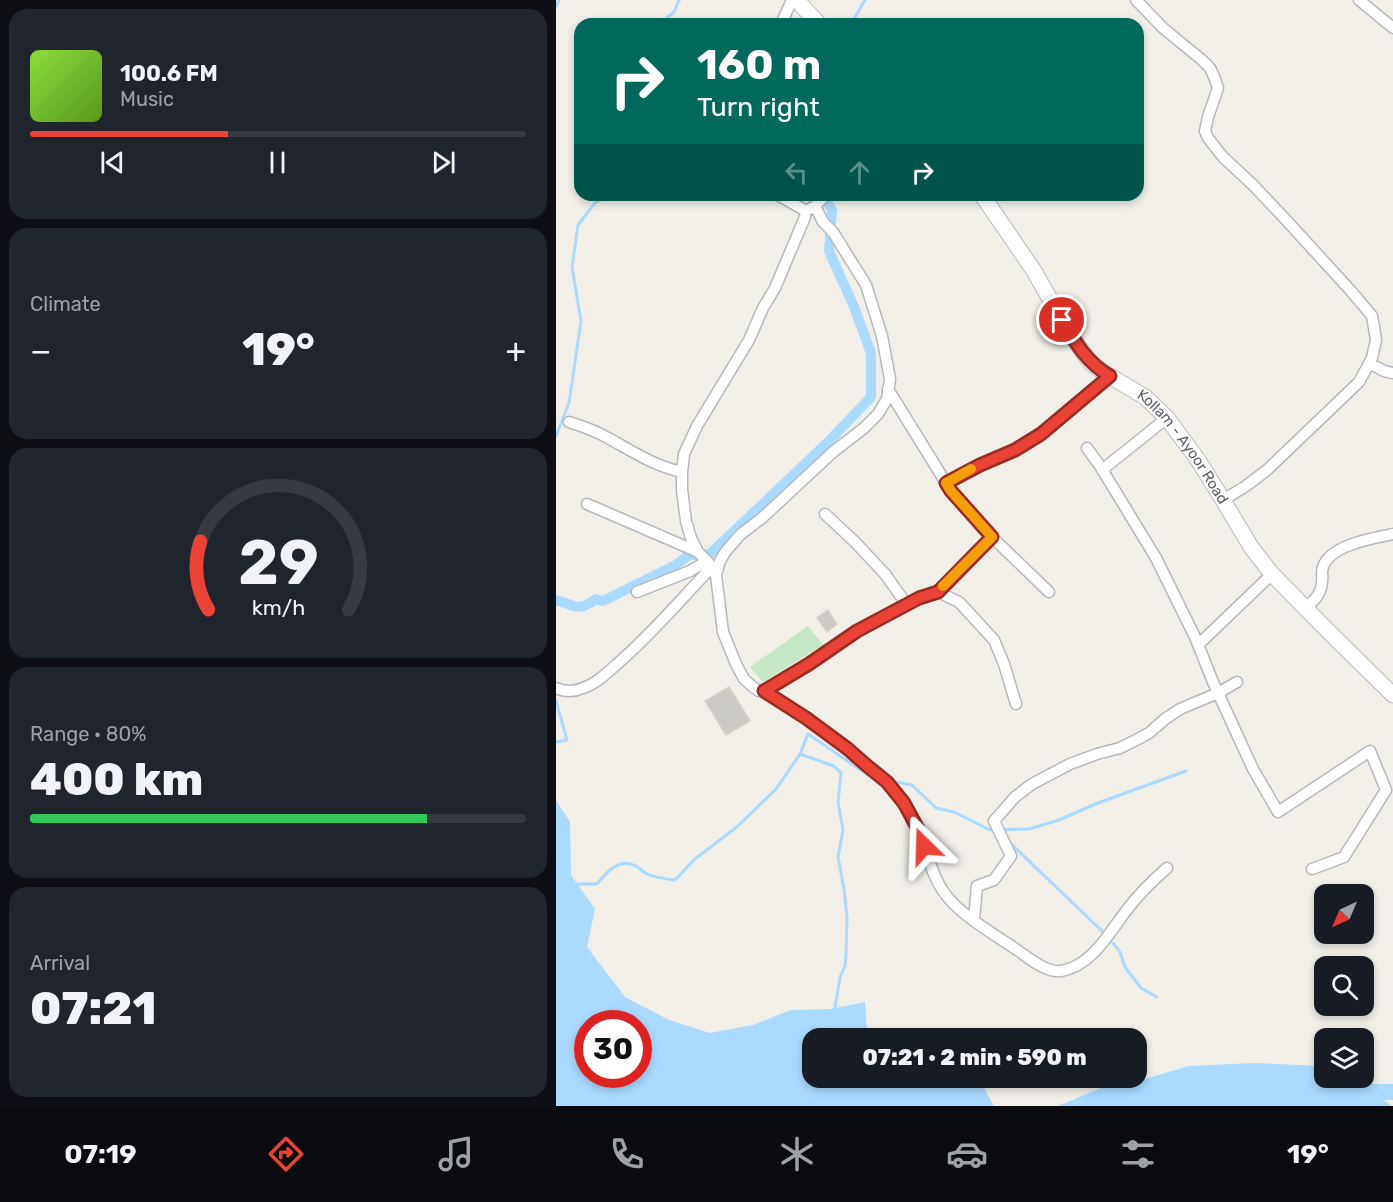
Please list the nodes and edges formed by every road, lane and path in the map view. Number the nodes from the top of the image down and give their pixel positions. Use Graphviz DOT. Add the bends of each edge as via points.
graph roads {
  1 [pos="792,0"];
  2 [pos="799,0"];
  3 [pos="1136,0"];
  4 [pos="1359,0"];
  5 [pos="784,18"];
  6 [pos="813,18"];
  7 [pos="1393,28"];
  8 [pos="792,201"];
  9 [pos="820,201"];
  10 [pos="986,201"];
  11 [pos="811,209"];
  12 [pos="1369,363"];
  13 [pos="1393,373"];
  14 [pos="1110,376"];
  15 [pos="888,389"];
  16 [pos="1166,418"];
  17 [pos="569,422"];
  18 [pos="1087,448"];
  19 [pos="1102,470"];
  20 [pos="682,472"];
  21 [pos="946,483"];
  22 [pos="1223,500"];
  23 [pos="587,504"];
  24 [pos="825,514"];
  25 [pos="1393,534"];
  26 [pos="992,537"];
  27 [pos="706,561"];
  28 [pos="1272,574"];
  29 [pos="637,592"];
  30 [pos="938,592"];
  31 [pos="1049,592"];
  32 [pos="907,605"];
  33 [pos="1306,608"];
  34 [pos="1198,645"];
  35 [pos="1237,682"];
  36 [pos="560,690"];
  37 [pos="764,691"];
  38 [pos="1392,692"];
  39 [pos="1218,693"];
  40 [pos="1016,704"];
  41 [pos="1167,868"];
  42 [pos="1312,869"];
  43 [pos="974,920"];
  1 -- 5 [label="street"];
  2 -- 6 [label="main road"];
  3 -- 12 [label="street" via="1202,60 1216,79 1218,88 1205,131 1208,138 1372,316 1376,340"];
  4 -- 7 [label="street"];
  8 -- 11 [label="street"];
  9 -- 11 [label="street"];
  10 -- 14 [label="main road, Kollam - Ayoor Road" via="1080,349 1091,363"];
  11 -- 15 [label="street" via="830,229 866,285 887,358"];
  11 -- 20 [label="street" via="749,340 690,440"];
  12 -- 13 [label="street"];
  12 -- 22 [label="street" via="1359,382 1314,426 1267,470"];
  14 -- 16 [label="main road, Kollam - Ayoor Road" via="1145,397"];
  14 -- 21 [label="street" via="1041,434"];
  15 -- 21 [label="street"];
  15 -- 27 [label="street" via="878,414 864,429 741,534 720,561"];
  16 -- 19 [label="street"];
  16 -- 22 [label="main road, Kollam - Ayoor Road"];
  17 -- 20 [label="street" via="591,429 659,466"];
  18 -- 19 [label="street"];
  19 -- 34 [label="street" via="1156,558"];
  20 -- 27 [label="street" via="686,521 691,538"];
  21 -- 26 [label="street"];
  22 -- 28 [label="main road, Kollam - Ayoor Road"];
  23 -- 27 [label="street"];
  24 -- 32 [label="street" via="885,574"];
  25 -- 33 [label="street" via="1332,554 1325,561 1318,594"];
  26 -- 30 [label="street"];
  26 -- 31 [label="street"];
  27 -- 29 [label="street"];
  27 -- 36 [label="street" via="656,628 633,651 584,688"];
  27 -- 37 [label="street" via="730,650 744,679"];
  28 -- 33 [label="main road, Kollam - Ayoor Road"];
  28 -- 34 [label="street"];
  30 -- 32 [label="street"];
  30 -- 40 [label="street" via="960,602 994,640"];
  32 -- 37 [label="street" via="857,631"];
  33 -- 38 [label="main road, Kollam - Ayoor Road"];
  34 -- 39 [label="street"];
  35 -- 39 [label="street"];
  37 -- 43 [label="street" via="887,782 918,829 941,889"];
  39 -- 42 [label="street" via="1278,812 1370,752 1386,790 1344,857"];
  39 -- 43 [label="street" via="1180,709 1120,748 1051,773 1015,797 994,821 1011,856 994,880 977,886"];
  41 -- 43 [label="street" via="1141,893 1094,953 1062,971 1033,961"];
}
